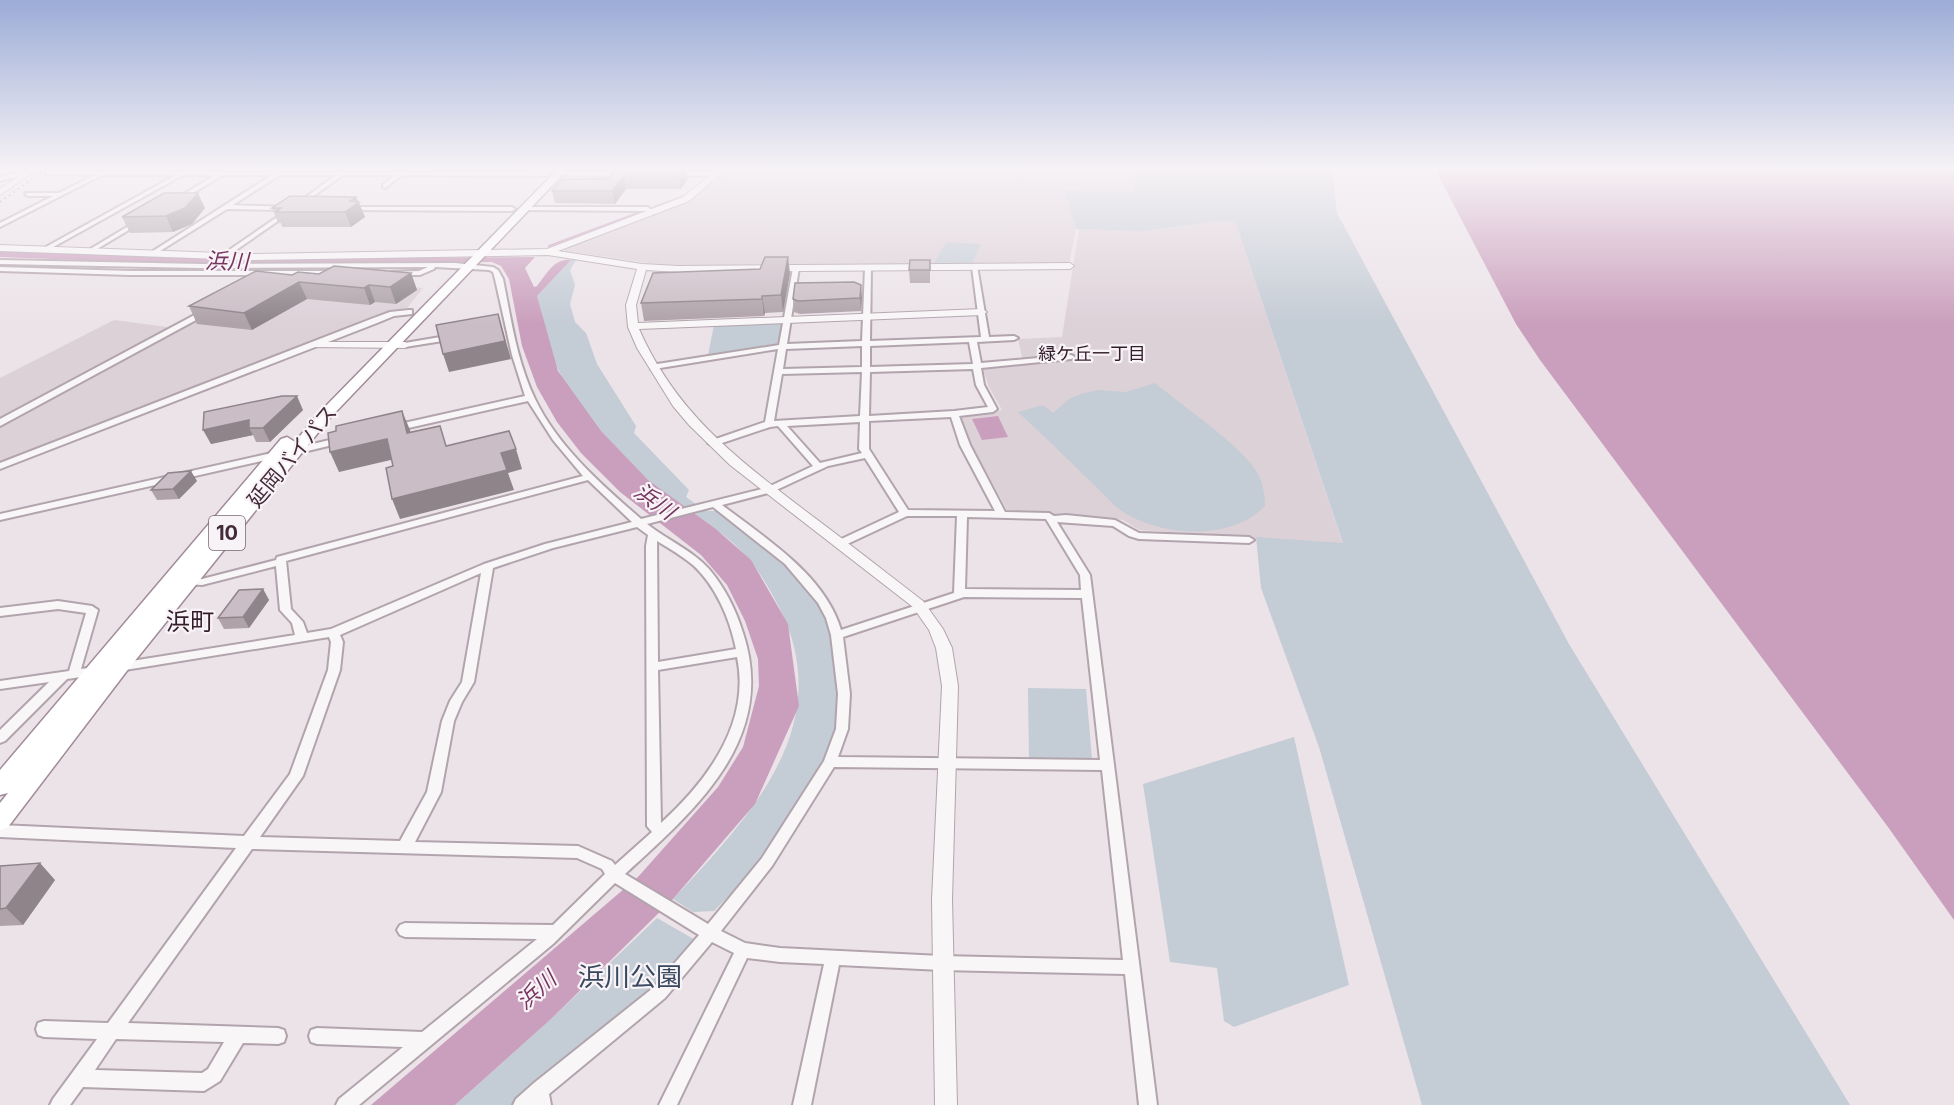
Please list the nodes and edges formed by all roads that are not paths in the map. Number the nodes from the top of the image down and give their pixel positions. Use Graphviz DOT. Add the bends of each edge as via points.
graph roads {
  1 [pos="97,221"];
  2 [pos="142,221"];
  3 [pos="205,221"];
  4 [pos="275,221"];
  5 [pos="501,221"];
  6 [pos="511,221"];
  7 [pos="631,221"];
  8 [pos="0,248"];
  9 [pos="46,249"];
  10 [pos="20,250"];
  11 [pos="90,251"];
  12 [pos="548,252"];
  13 [pos="152,254"];
  14 [pos="224,256"];
  15 [pos="0,260"];
  16 [pos="465,260"];
  17 [pos="1070,266"];
  18 [pos="642,267"];
  19 [pos="975,267"];
  20 [pos="796,268"];
  21 [pos="868,268"];
  22 [pos="0,269"];
  23 [pos="273,273"];
  24 [pos="264,280"];
  25 [pos="214,309"];
  26 [pos="409,312"];
  27 [pos="982,312"];
  28 [pos="868,316"];
  29 [pos="788,319"];
  30 [pos="633,327"];
  31 [pos="463,335"];
  32 [pos="1014,338"];
  33 [pos="985,339"];
  34 [pos="973,340"];
  35 [pos="314,345"];
  36 [pos="392,345"];
  37 [pos="868,345"];
  38 [pos="783,347"];
  39 [pos="1071,357"];
  40 [pos="977,366"];
  41 [pos="654,367"];
  42 [pos="865,369"];
  43 [pos="779,372"];
  44 [pos="530,398"];
  45 [pos="954,414"];
  46 [pos="865,418"];
  47 [pos="0,423"];
  48 [pos="780,423"];
  49 [pos="769,424"];
  50 [pos="385,431"];
  51 [pos="351,438"];
  52 [pos="713,443"];
  53 [pos="296,451"];
  54 [pos="276,455"];
  55 [pos="868,455"];
  56 [pos="0,466"];
  57 [pos="819,467"];
  58 [pos="590,477"];
  59 [pos="769,490"];
  60 [pos="715,504"];
  61 [pos="905,513"];
  62 [pos="962,513"];
  63 [pos="1001,513"];
  64 [pos="0,517"];
  65 [pos="1052,519"];
  66 [pos="647,527"];
  67 [pos="1249,540"];
  68 [pos="839,544"];
  69 [pos="281,562"];
  70 [pos="488,566"];
  71 [pos="188,582"];
  72 [pos="959,593"];
  73 [pos="1086,594"];
  74 [pos="921,608"];
  75 [pos="0,612"];
  76 [pos="333,633"];
  77 [pos="837,635"];
  78 [pos="301,639"];
  79 [pos="743,652"];
  80 [pos="119,667"];
  81 [pos="652,667"];
  82 [pos="93,671"];
  83 [pos="68,675"];
  84 [pos="0,685"];
  85 [pos="0,738"];
  86 [pos="830,762"];
  87 [pos="948,762"];
  88 [pos="1107,765"];
  89 [pos="0,786"];
  90 [pos="0,820"];
  91 [pos="0,831"];
  92 [pos="662,832"];
  93 [pos="247,841"];
  94 [pos="405,846"];
  95 [pos="613,875"];
  96 [pos="405,930"];
  97 [pos="556,932"];
  98 [pos="710,933"];
  99 [pos="743,950"];
  100 [pos="833,958"];
  101 [pos="942,963"];
  102 [pos="1130,967"];
  103 [pos="44,1029"];
  104 [pos="111,1031"];
  105 [pos="238,1035"];
  106 [pos="278,1036"];
  107 [pos="316,1036"];
  108 [pos="424,1040"];
  109 [pos="78,1078"];
  110 [pos="541,1097"];
  111 [pos="59,1105"];
  112 [pos="345,1105"];
  113 [pos="522,1105"];
  114 [pos="668,1105"];
  115 [pos="802,1105"];
  116 [pos="946,1105"];
  117 [pos="1148,1105"];
  1 -- 9 [label="street"];
  2 -- 11 [label="street"];
  3 -- 13 [label="street"];
  4 -- 14 [label="street"];
  5 -- 16 [label="highway, 延岡バイパス / 10"];
  6 -- 16 [label="highway, 延岡バイパス / 10"];
  7 -- 12 [label="street"];
  8 -- 10 [label="street"];
  9 -- 10 [label="street"];
  9 -- 11 [label="street"];
  10 -- 15 [label="street"];
  11 -- 13 [label="street"];
  12 -- 16 [label="street"];
  12 -- 18 [label="street"];
  13 -- 14 [label="street"];
  14 -- 16 [label="street"];
  15 -- 16 [label="street" via="201,266"];
  16 -- 23 [label="street" via="420,273"];
  16 -- 26 [label="highway, 延岡バイパス / 10"];
  16 -- 36 [label="highway, 延岡バイパス / 10"];
  16 -- 44 [label="street" via="496,271 503,327"];
  17 -- 19 [label="street"];
  18 -- 20 [label="street"];
  18 -- 30 [label="street" via="631,305"];
  19 -- 21 [label="street"];
  19 -- 27 [label="street"];
  20 -- 21 [label="street"];
  20 -- 29 [label="street"];
  21 -- 28 [label="street"];
  22 -- 23 [label="street"];
  23 -- 24 [label="street"];
  25 -- 47 [label="street"];
  26 -- 35 [label="street" via="393,314"];
  26 -- 36 [label="highway, 延岡バイパス / 10"];
  27 -- 28 [label="street"];
  27 -- 33 [label="street"];
  28 -- 29 [label="street"];
  28 -- 37 [label="street"];
  29 -- 30 [label="street"];
  29 -- 38 [label="street"];
  30 -- 41 [label="street"];
  31 -- 36 [label="street"];
  32 -- 33 [label="street"];
  33 -- 34 [label="street"];
  34 -- 37 [label="street"];
  34 -- 40 [label="street"];
  35 -- 36 [label="street"];
  35 -- 56 [label="street"];
  36 -- 53 [label="highway, 延岡バイパス / 10"];
  36 -- 54 [label="highway, 延岡バイパス / 10"];
  37 -- 38 [label="street"];
  37 -- 42 [label="street"];
  38 -- 41 [label="street"];
  38 -- 43 [label="street"];
  39 -- 40 [label="street"];
  40 -- 42 [label="street"];
  40 -- 45 [label="street" via="980,385 993,409"];
  41 -- 52 [label="street" via="680,406"];
  42 -- 43 [label="street"];
  42 -- 46 [label="street"];
  43 -- 49 [label="street"];
  44 -- 50 [label="street"];
  44 -- 58 [label="street" via="563,448"];
  45 -- 46 [label="street"];
  45 -- 63 [label="street" via="965,445"];
  46 -- 48 [label="street"];
  46 -- 55 [label="street" via="864,449"];
  48 -- 49 [label="street"];
  48 -- 57 [label="street"];
  49 -- 52 [label="street"];
  51 -- 53 [label="street"];
  52 -- 59 [label="street"];
  53 -- 71 [label="highway, 延岡バイパス / 10"];
  54 -- 64 [label="street"];
  54 -- 82 [label="highway, 延岡バイパス / 10"];
  55 -- 57 [label="street"];
  55 -- 61 [label="street"];
  57 -- 59 [label="street"];
  58 -- 66 [label="street"];
  58 -- 69 [label="street"];
  59 -- 60 [label="street"];
  59 -- 68 [label="street"];
  60 -- 66 [label="street"];
  60 -- 77 [label="street" via="789,562 823,601"];
  61 -- 62 [label="street"];
  61 -- 68 [label="street"];
  62 -- 63 [label="street"];
  62 -- 72 [label="street"];
  63 -- 65 [label="street"];
  65 -- 67 [label="street" via="1115,523 1139,536"];
  65 -- 73 [label="street" via="1085,575"];
  66 -- 70 [label="street" via="549,546"];
  66 -- 79 [label="street" via="685,552 706,573 723,600"];
  66 -- 81 [label="street" via="651,546"];
  68 -- 74 [label="street"];
  69 -- 71 [label="street"];
  69 -- 78 [label="street" via="286,610 297,619"];
  70 -- 76 [label="street"];
  70 -- 94 [label="street" via="468,681 447,721 434,792"];
  71 -- 80 [label="highway, 延岡バイパス / 10"];
  72 -- 73 [label="street"];
  72 -- 74 [label="street"];
  73 -- 88 [label="street"];
  74 -- 77 [label="street"];
  74 -- 87 [label="street" via="936,629 949,666"];
  75 -- 83 [label="street" via="58,604 92,610"];
  76 -- 78 [label="street"];
  76 -- 93 [label="street" via="337,642 334,670 296,776"];
  77 -- 86 [label="street" via="844,694 842,729"];
  78 -- 80 [label="street"];
  79 -- 81 [label="street"];
  79 -- 92 [label="street" via="748,688 730,745 715,773"];
  80 -- 82 [label="street"];
  80 -- 90 [label="highway, 延岡バイパス / 10"];
  81 -- 92 [label="street" via="654,826"];
  82 -- 83 [label="street"];
  82 -- 89 [label="highway, 延岡バイパス / 10"];
  83 -- 84 [label="street"];
  83 -- 85 [label="street"];
  86 -- 87 [label="street"];
  86 -- 98 [label="street" via="767,862"];
  87 -- 88 [label="street"];
  87 -- 101 [label="street"];
  88 -- 102 [label="street"];
  91 -- 93 [label="street"];
  92 -- 95 [label="street"];
  93 -- 94 [label="street"];
  93 -- 104 [label="street"];
  94 -- 95 [label="street" via="578,852 607,865"];
  95 -- 97 [label="street"];
  95 -- 98 [label="street"];
  96 -- 97 [label="street"];
  97 -- 108 [label="street"];
  98 -- 99 [label="street"];
  98 -- 110 [label="street" via="659,993"];
  99 -- 100 [label="street"];
  99 -- 114 [label="street"];
  100 -- 101 [label="street"];
  100 -- 115 [label="street"];
  101 -- 102 [label="street"];
  101 -- 116 [label="street"];
  102 -- 117 [label="street"];
  103 -- 104 [label="street"];
  104 -- 105 [label="street"];
  104 -- 109 [label="street"];
  105 -- 106 [label="street"];
  105 -- 109 [label="street" via="214,1075 204,1082"];
  107 -- 108 [label="street"];
  108 -- 112 [label="street"];
  109 -- 111 [label="street"];
  110 -- 113 [label="street"];
}
